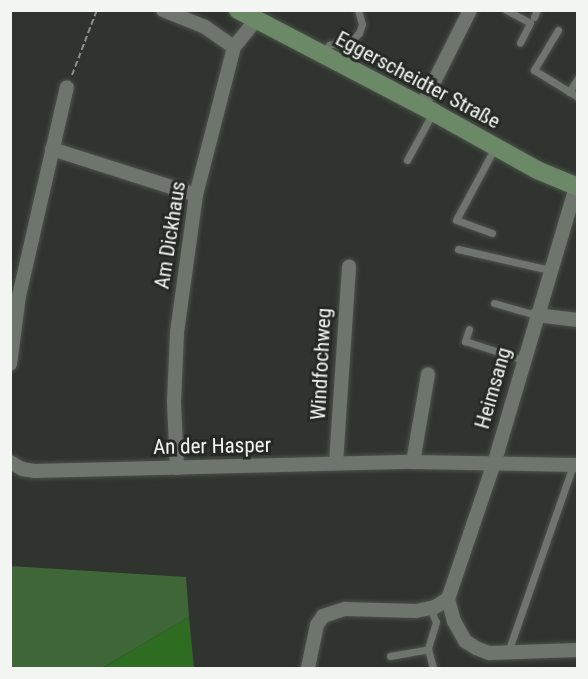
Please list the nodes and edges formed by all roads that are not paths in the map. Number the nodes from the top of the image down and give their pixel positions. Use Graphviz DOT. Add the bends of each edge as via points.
graph roads {
  1 [pos="238,10"];
  2 [pos="358,10"];
  3 [pos="470,10"];
  4 [pos="506,10"];
  5 [pos="166,13"];
  6 [pos="255,21"];
  7 [pos="558,30"];
  8 [pos="520,43"];
  9 [pos="234,47"];
  10 [pos="323,53"];
  11 [pos="578,78"];
  12 [pos="68,87"];
  13 [pos="570,92"];
  14 [pos="578,97"];
  15 [pos="428,109"];
  16 [pos="495,147"];
  17 [pos="52,149"];
  18 [pos="407,160"];
  19 [pos="577,187"];
  20 [pos="196,195"];
  21 [pos="492,233"];
  22 [pos="458,249"];
  23 [pos="349,266"];
  24 [pos="550,270"];
  25 [pos="494,303"];
  26 [pos="536,315"];
  27 [pos="578,320"];
  28 [pos="469,329"];
  29 [pos="523,360"];
  30 [pos="10,364"];
  31 [pos="428,375"];
  32 [pos="413,462"];
  33 [pos="336,463"];
  34 [pos="494,463"];
  35 [pos="12,464"];
  36 [pos="575,465"];
  37 [pos="177,468"];
  38 [pos="448,599"];
  39 [pos="430,609"];
  40 [pos="428,649"];
  41 [pos="578,650"];
  42 [pos="508,652"];
  43 [pos="390,656"];
  44 [pos="308,669"];
  45 [pos="433,669"];
  1 -- 6 [label="street, Eggerscheidter Straße"];
  2 -- 10 [label="lane" via="362,24 359,33 328,45"];
  3 -- 15 [label="street"];
  4 -- 8 [label="lane" via="530,23"];
  5 -- 9 [label="street" via="205,27"];
  6 -- 9 [label="street, Am Dickhaus"];
  6 -- 10 [label="street, Eggerscheidter Straße"];
  7 -- 13 [label="lane" via="534,70"];
  9 -- 20 [label="street, Am Dickhaus"];
  10 -- 15 [label="street, Eggerscheidter Straße"];
  11 -- 13 [label="lane"];
  12 -- 17 [label="street"];
  13 -- 14 [label="lane"];
  15 -- 16 [label="street, Eggerscheidter Straße"];
  15 -- 18 [label="lane"];
  16 -- 19 [label="street, Eggerscheidter Straße"];
  16 -- 21 [label="lane" via="456,220"];
  17 -- 20 [label="street"];
  17 -- 30 [label="street" via="19,296"];
  19 -- 24 [label="street, Heimsang"];
  20 -- 37 [label="street, Am Dickhaus" via="177,332"];
  22 -- 24 [label="lane"];
  23 -- 33 [label="street, Windfochweg"];
  24 -- 26 [label="street, Heimsang"];
  25 -- 26 [label="lane"];
  26 -- 27 [label="street"];
  26 -- 29 [label="street, Heimsang"];
  28 -- 29 [label="lane" via="465,341"];
  29 -- 34 [label="street, Heimsang"];
  31 -- 32 [label="street"];
  32 -- 33 [label="street, An der Hasper"];
  32 -- 34 [label="street, An der Hasper"];
  33 -- 37 [label="street, An der Hasper"];
  34 -- 36 [label="street, An der Hasper"];
  34 -- 38 [label="street, Heimsang"];
  35 -- 37 [label="street, An der Hasper" via="34,471"];
  36 -- 42 [label="lane"];
  38 -- 39 [label="street"];
  38 -- 42 [label="street" via="465,641 489,653"];
  39 -- 40 [label="lane" via="436,622"];
  39 -- 44 [label="street" via="345,609 323,616 317,625"];
  40 -- 43 [label="lane"];
  40 -- 45 [label="lane"];
  41 -- 42 [label="street"];
}
